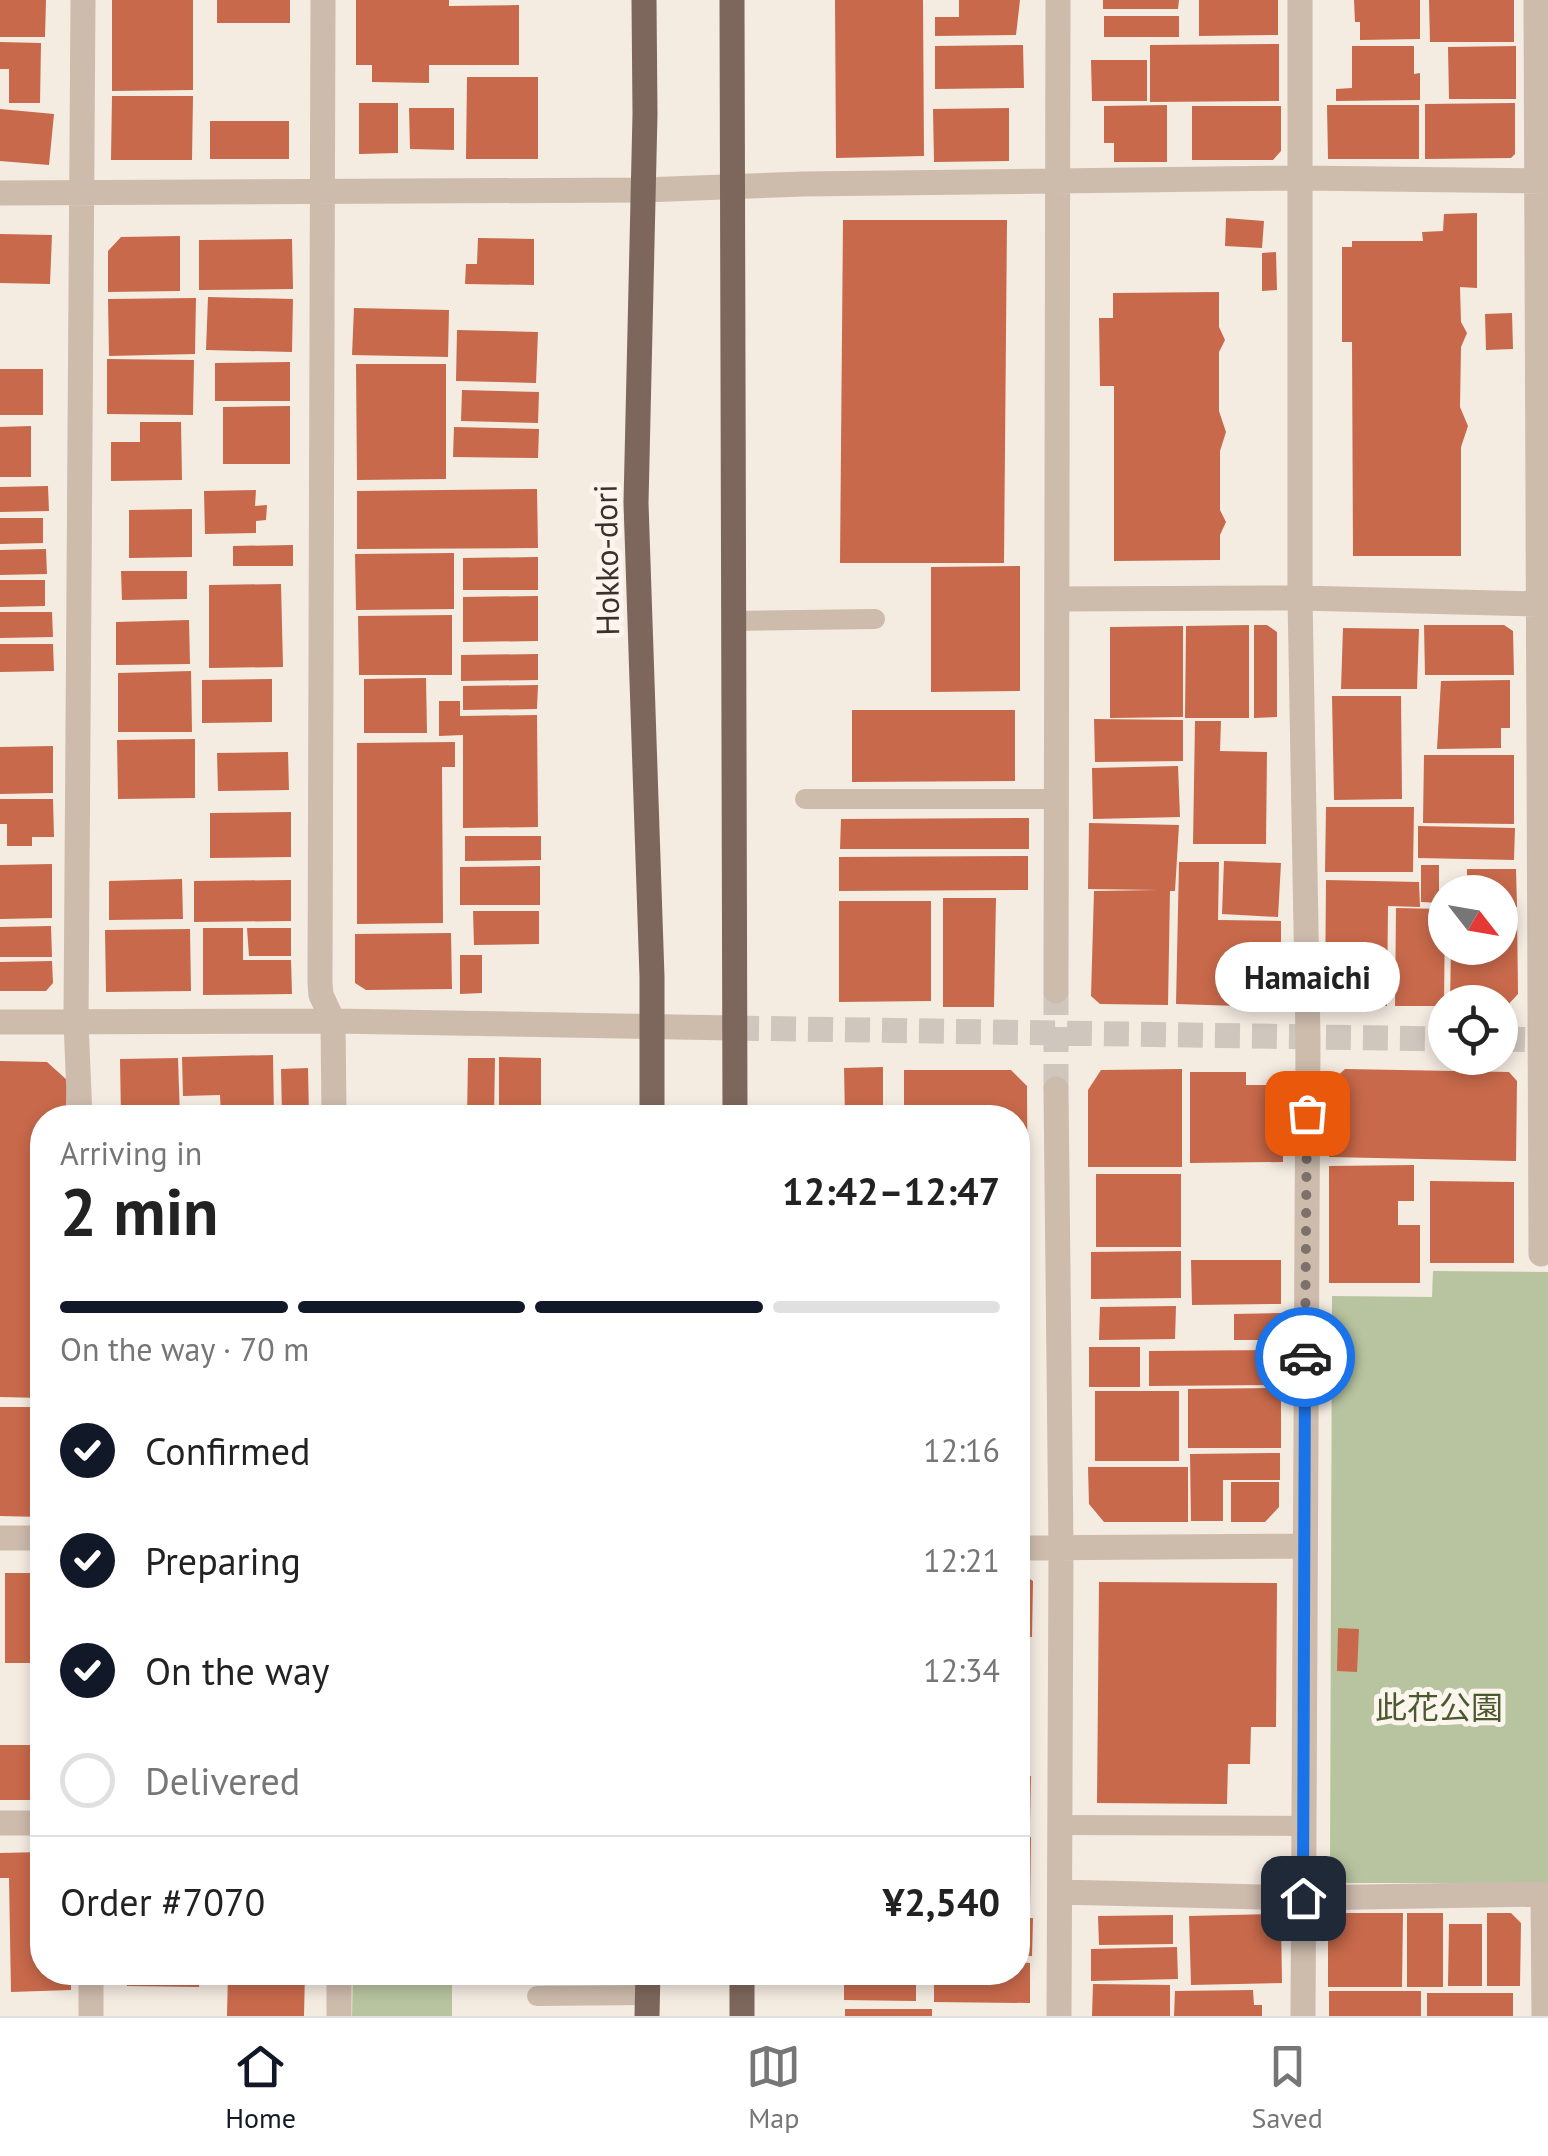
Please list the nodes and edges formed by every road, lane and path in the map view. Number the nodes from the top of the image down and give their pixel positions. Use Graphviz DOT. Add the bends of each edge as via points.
graph roads {
  1 [pos="83,0"];
  2 [pos="324,0"];
  3 [pos="644,0"];
  4 [pos="732,0"];
  5 [pos="1058,0"];
  6 [pos="1300,0"];
  7 [pos="1536,0"];
  8 [pos="1300,178"];
  9 [pos="1058,182"];
  10 [pos="1542,182"];
  11 [pos="732,188"];
  12 [pos="643,190"];
  13 [pos="324,192"];
  14 [pos="0,193"];
  15 [pos="82,193"];
  16 [pos="1300,598"];
  17 [pos="1058,599"];
  18 [pos="1539,604"];
  19 [pos="875,619"];
  20 [pos="734,621"];
  21 [pos="1544,724"];
  22 [pos="806,799"];
  23 [pos="1057,800"];
  24 [pos="1056,991"];
  25 [pos="333,1021"];
  26 [pos="0,1022"];
  27 [pos="76,1022"];
  28 [pos="651,1027"];
  29 [pos="734,1028"];
  30 [pos="1056,1090"];
  31 [pos="79,1105"];
  32 [pos="334,1105"];
  33 [pos="652,1105"];
  34 [pos="736,1105"];
  35 [pos="1541,1254"];
  36 [pos="0,1538"];
  37 [pos="30,1538"];
  38 [pos="1303,1546"];
  39 [pos="1030,1548"];
  40 [pos="1061,1549"];
  41 [pos="0,1822"];
  42 [pos="30,1823"];
  43 [pos="1059,1825"];
  44 [pos="1304,1826"];
  45 [pos="1060,1892"];
  46 [pos="1546,1894"];
  47 [pos="1303,1898"];
  48 [pos="91,1985"];
  49 [pos="339,1985"];
  50 [pos="742,1985"];
  51 [pos="648,1994"];
  52 [pos="537,1996"];
  53 [pos="92,2016"];
  54 [pos="339,2016"];
  55 [pos="742,2016"];
  56 [pos="1059,2016"];
  57 [pos="1303,2016"];
  58 [pos="1544,2016"];
  1 -- 15 [label="street"];
  2 -- 13 [label="street"];
  3 -- 12 [label="main road, Hokko-dori"];
  4 -- 11 [label="main road"];
  5 -- 9 [label="street"];
  6 -- 8 [label="street"];
  7 -- 10 [label="street"];
  8 -- 9 [label="street"];
  8 -- 10 [label="street"];
  8 -- 16 [label="street"];
  9 -- 11 [label="street"];
  9 -- 17 [label="street"];
  10 -- 18 [label="street"];
  11 -- 12 [label="street"];
  11 -- 20 [label="main road"];
  12 -- 13 [label="street"];
  12 -- 28 [label="main road, Hokko-dori" via="636,502"];
  13 -- 15 [label="street"];
  13 -- 25 [label="street" via="320,983"];
  14 -- 15 [label="street"];
  15 -- 27 [label="street"];
  16 -- 17 [label="street"];
  16 -- 18 [label="street"];
  16 -- 38 [label="street" via="1308,1038"];
  17 -- 23 [label="street"];
  18 -- 21 [label="street"];
  19 -- 20 [label="lane"];
  20 -- 29 [label="main road"];
  21 -- 35 [label="street"];
  22 -- 23 [label="lane"];
  23 -- 24 [label="street"];
  25 -- 27 [label="street"];
  25 -- 28 [label="street"];
  25 -- 32 [label="street"];
  26 -- 27 [label="street"];
  27 -- 31 [label="street"];
  28 -- 29 [label="street"];
  28 -- 33 [label="main road, Hokko-dori"];
  29 -- 34 [label="main road"];
  30 -- 40 [label="street"];
  36 -- 37 [label="street"];
  38 -- 40 [label="street"];
  38 -- 44 [label="street"];
  39 -- 40 [label="street"];
  40 -- 43 [label="street"];
  41 -- 42 [label="street"];
  43 -- 44 [label="lane"];
  43 -- 45 [label="street"];
  44 -- 47 [label="street"];
  45 -- 47 [label="street"];
  45 -- 56 [label="street"];
  46 -- 47 [label="street"];
  46 -- 58 [label="street"];
  47 -- 57 [label="street"];
  48 -- 53 [label="street"];
  49 -- 54 [label="street"];
  50 -- 55 [label="main road"];
  51 -- 52 [label="lane"];
}
